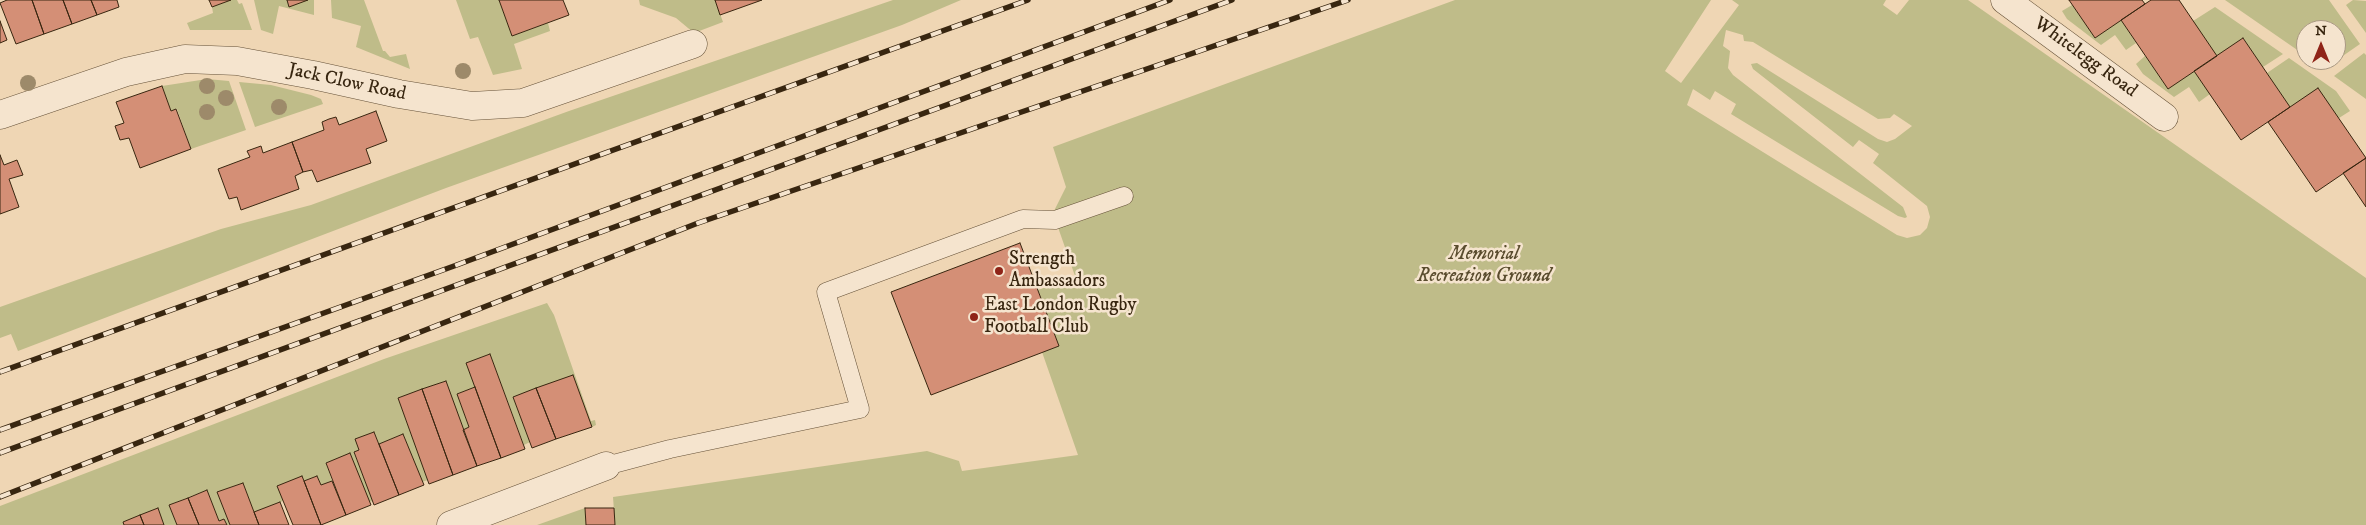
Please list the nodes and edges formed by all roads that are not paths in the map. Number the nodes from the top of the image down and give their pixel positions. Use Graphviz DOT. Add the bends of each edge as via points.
graph roads {
  1 [pos="2006,0"];
  2 [pos="693,44"];
  3 [pos="0,115"];
  4 [pos="2164,116"];
  5 [pos="1124,196"];
  6 [pos="606,466"];
  7 [pos="451,525"];
  1 -- 4 [label="street, Whitelegg Road"];
  2 -- 3 [label="street, Jack Clow Road" via="523,103 472,106 237,61 185,59 126,72"];
  5 -- 6 [label="lane" via="1055,220 1023,219 826,292 860,409 670,449"];
  6 -- 7 [label="street"];
}
